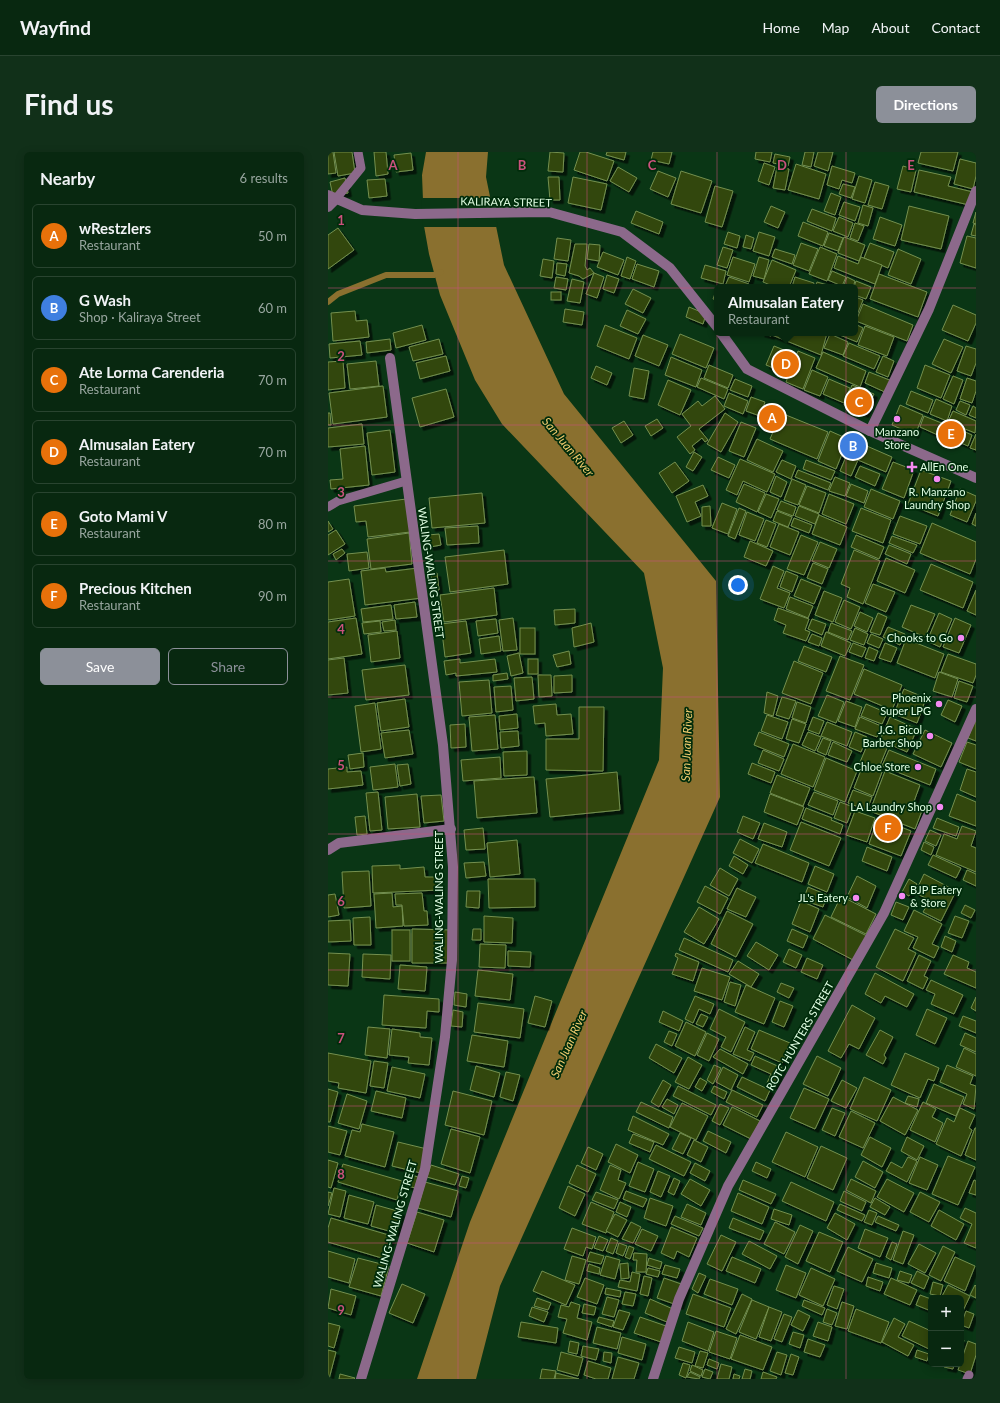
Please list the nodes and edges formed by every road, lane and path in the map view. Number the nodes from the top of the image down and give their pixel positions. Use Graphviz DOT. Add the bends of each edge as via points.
graph roads {
  1 [pos="358,152"];
  2 [pos="976,191"];
  3 [pos="330,201"];
  4 [pos="714,323"];
  5 [pos="723,336"];
  6 [pos="390,358"];
  7 [pos="870,431"];
  8 [pos="976,478"];
  9 [pos="406,481"];
  10 [pos="328,507"];
  11 [pos="976,708"];
  12 [pos="451,829"];
  13 [pos="328,850"];
  14 [pos="361,1379"];
  15 [pos="653,1379"];
  1 -- 3 [label="lane" via="361,168"];
  2 -- 7 [label="street" via="929,309"];
  3 -- 4 [label="street, KALIRAYA STREET" via="362,210 415,214 549,212 622,232 670,268"];
  5 -- 7 [label="street" via="747,369"];
  6 -- 9 [label="street, WALING-WALING STREET"];
  7 -- 8 [label="street"];
  9 -- 10 [label="lane" via="338,501"];
  9 -- 12 [label="street, WALING-WALING STREET" via="443,745"];
  11 -- 15 [label="street, ROTC HUNTERS STREET" via="884,913 728,1186 679,1299"];
  12 -- 13 [label="street" via="339,843"];
  12 -- 14 [label="street, WALING-WALING STREET" via="452,960 445,1037 426,1162"];
}
